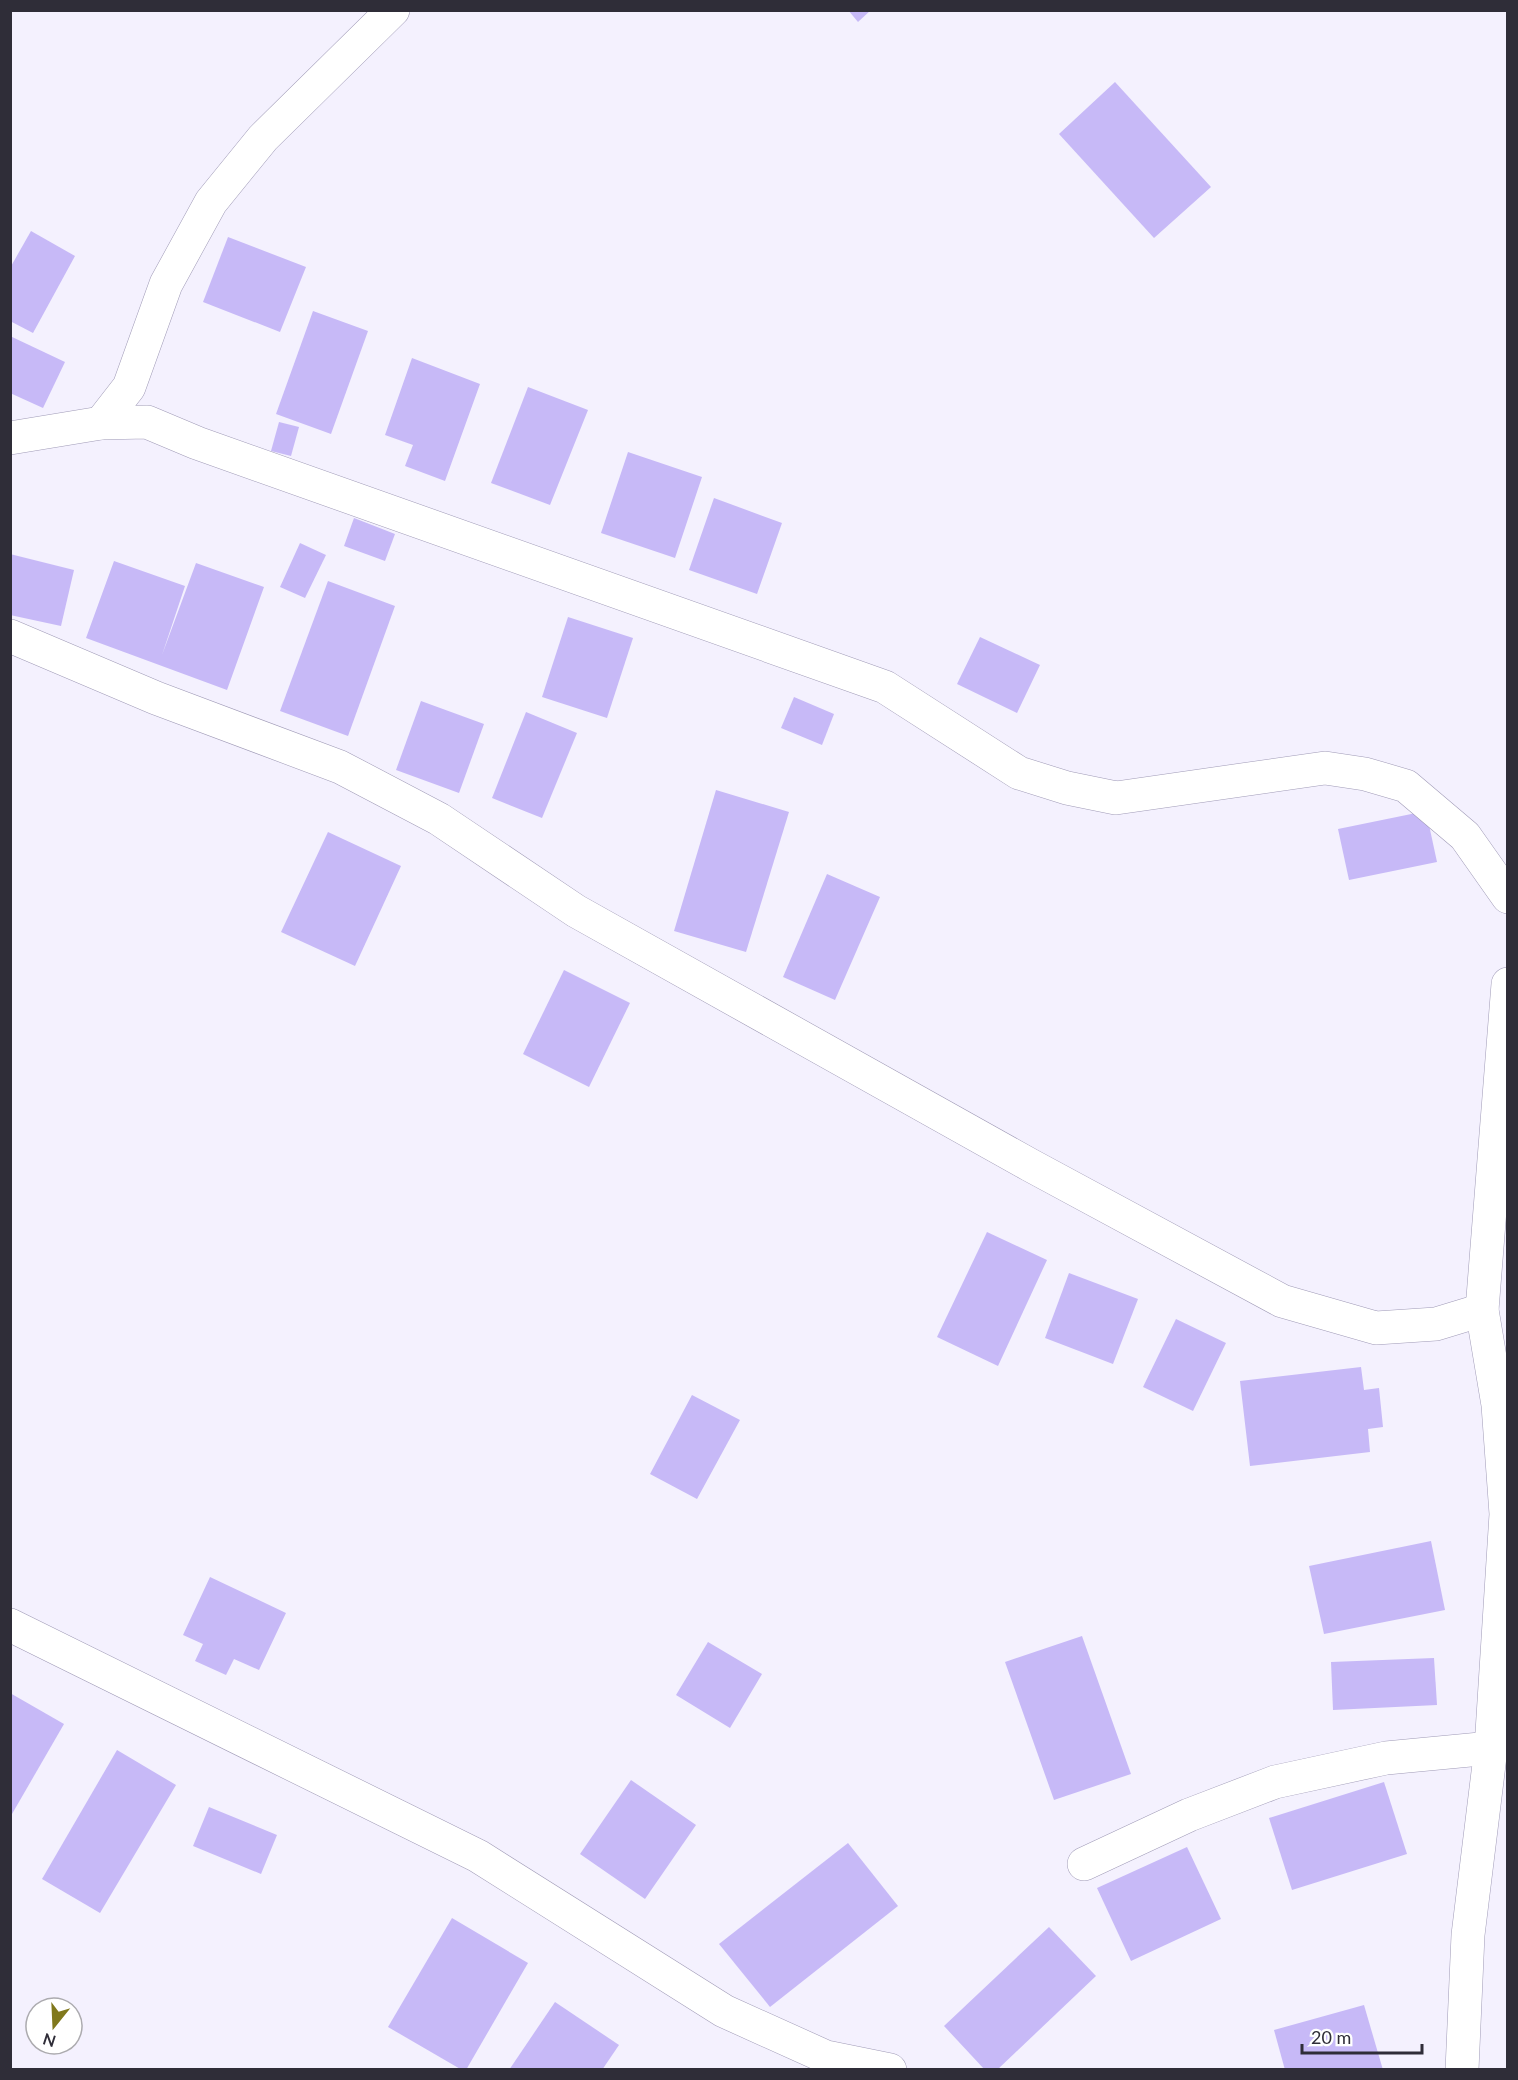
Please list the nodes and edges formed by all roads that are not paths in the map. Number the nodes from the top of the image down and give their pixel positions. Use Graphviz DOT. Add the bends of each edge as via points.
graph roads {
  1 [pos="393,10"];
  2 [pos="101,423"];
  3 [pos="10,438"];
  4 [pos="10,636"];
  5 [pos="1508,897"];
  6 [pos="1508,984"];
  7 [pos="1482,1310"];
  8 [pos="10,1625"];
  9 [pos="1491,1748"];
  10 [pos="1084,1864"];
  11 [pos="819,2063"];
  12 [pos="890,2070"];
  13 [pos="1462,2070"];
  1 -- 2 [label="street" via="263,138 210,202 166,284 129,387"];
  2 -- 3 [label="street"];
  2 -- 5 [label="street" via="147,422 885,687 1019,773 1067,788 1116,798 1325,768 1407,786 1465,836"];
  4 -- 7 [label="street" via="156,698 340,767 439,819 576,911 1282,1301 1376,1328 1436,1324"];
  6 -- 7 [label="street"];
  7 -- 9 [label="street" via="1498,1405 1506,1514"];
  8 -- 11 [label="street" via="478,1856 724,2011"];
  9 -- 10 [label="street" via="1386,1758 1275,1782 1188,1815"];
  9 -- 13 [label="street" via="1468,1935"];
  11 -- 12 [label="street"];
}
